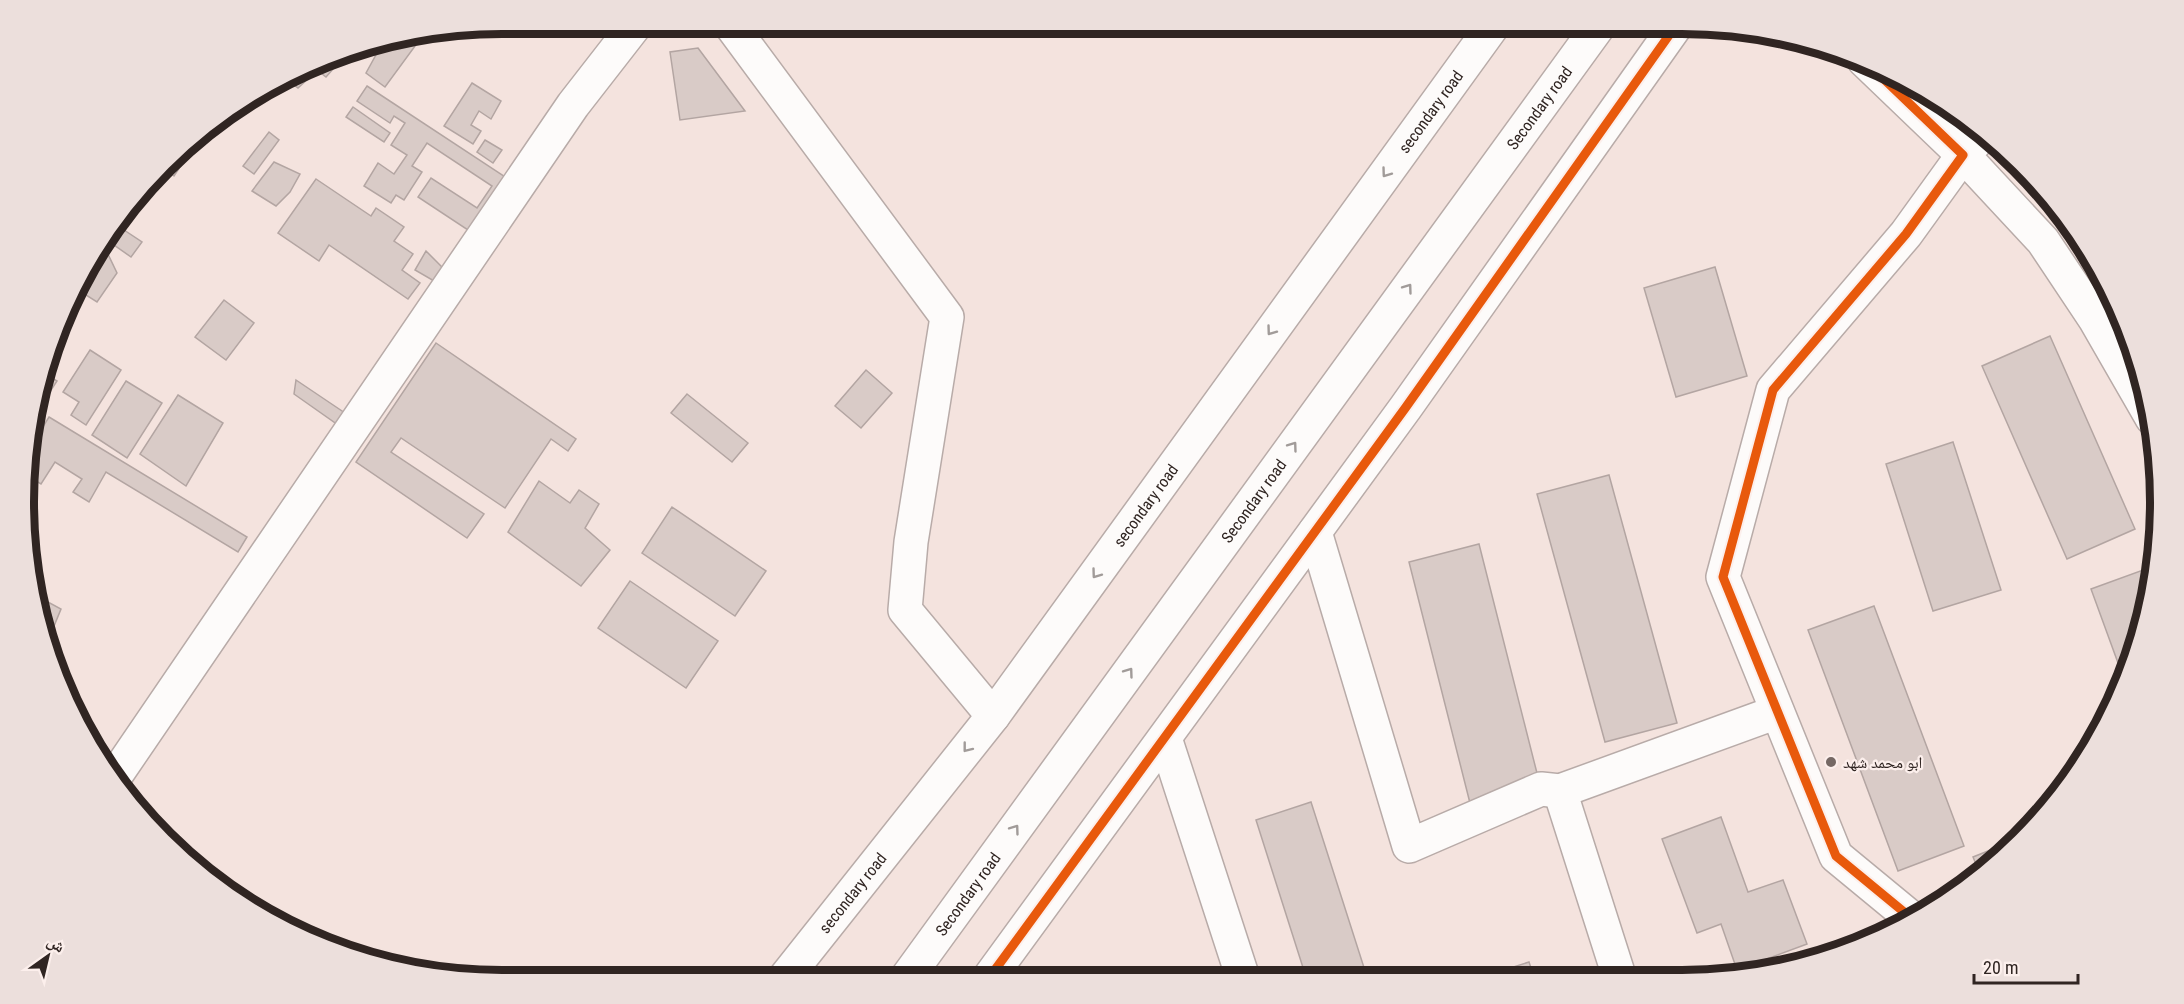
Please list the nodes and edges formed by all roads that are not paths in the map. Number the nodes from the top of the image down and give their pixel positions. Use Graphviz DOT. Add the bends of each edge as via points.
graph roads {
  1 [pos="628,34"];
  2 [pos="737,34"];
  3 [pos="1487,34"];
  4 [pos="1593,34"];
  5 [pos="1670,34"];
  6 [pos="1904,91"];
  7 [pos="1973,144"];
  8 [pos="2136,390"];
  9 [pos="1315,532"];
  10 [pos="1777,712"];
  11 [pos="993,716"];
  12 [pos="1165,738"];
  13 [pos="119,770"];
  14 [pos="1560,791"];
  15 [pos="1905,912"];
  16 [pos="791,970"];
  17 [pos="913,970"];
  18 [pos="995,970"];
  19 [pos="1240,970"];
  20 [pos="1617,970"];
  1 -- 13 [label="street" via="573,105"];
  2 -- 11 [label="street" via="947,317 904,610"];
  3 -- 11 [label="street, secondary road, one-way"];
  17 -- 4 [label="street, Secondary road, one-way"];
  5 -- 9 [label="street"];
  6 -- 7 [label="street"];
  7 -- 8 [label="street" via="2096,319"];
  7 -- 10 [label="street" via="1906,234 1773,390 1723,577"];
  9 -- 12 [label="street"];
  9 -- 14 [label="street" via="1409,846 1541,789"];
  10 -- 14 [label="street"];
  10 -- 15 [label="street" via="1836,856"];
  11 -- 16 [label="street, secondary road, one-way"];
  12 -- 18 [label="street"];
  12 -- 19 [label="street"];
  14 -- 20 [label="street"];
}
